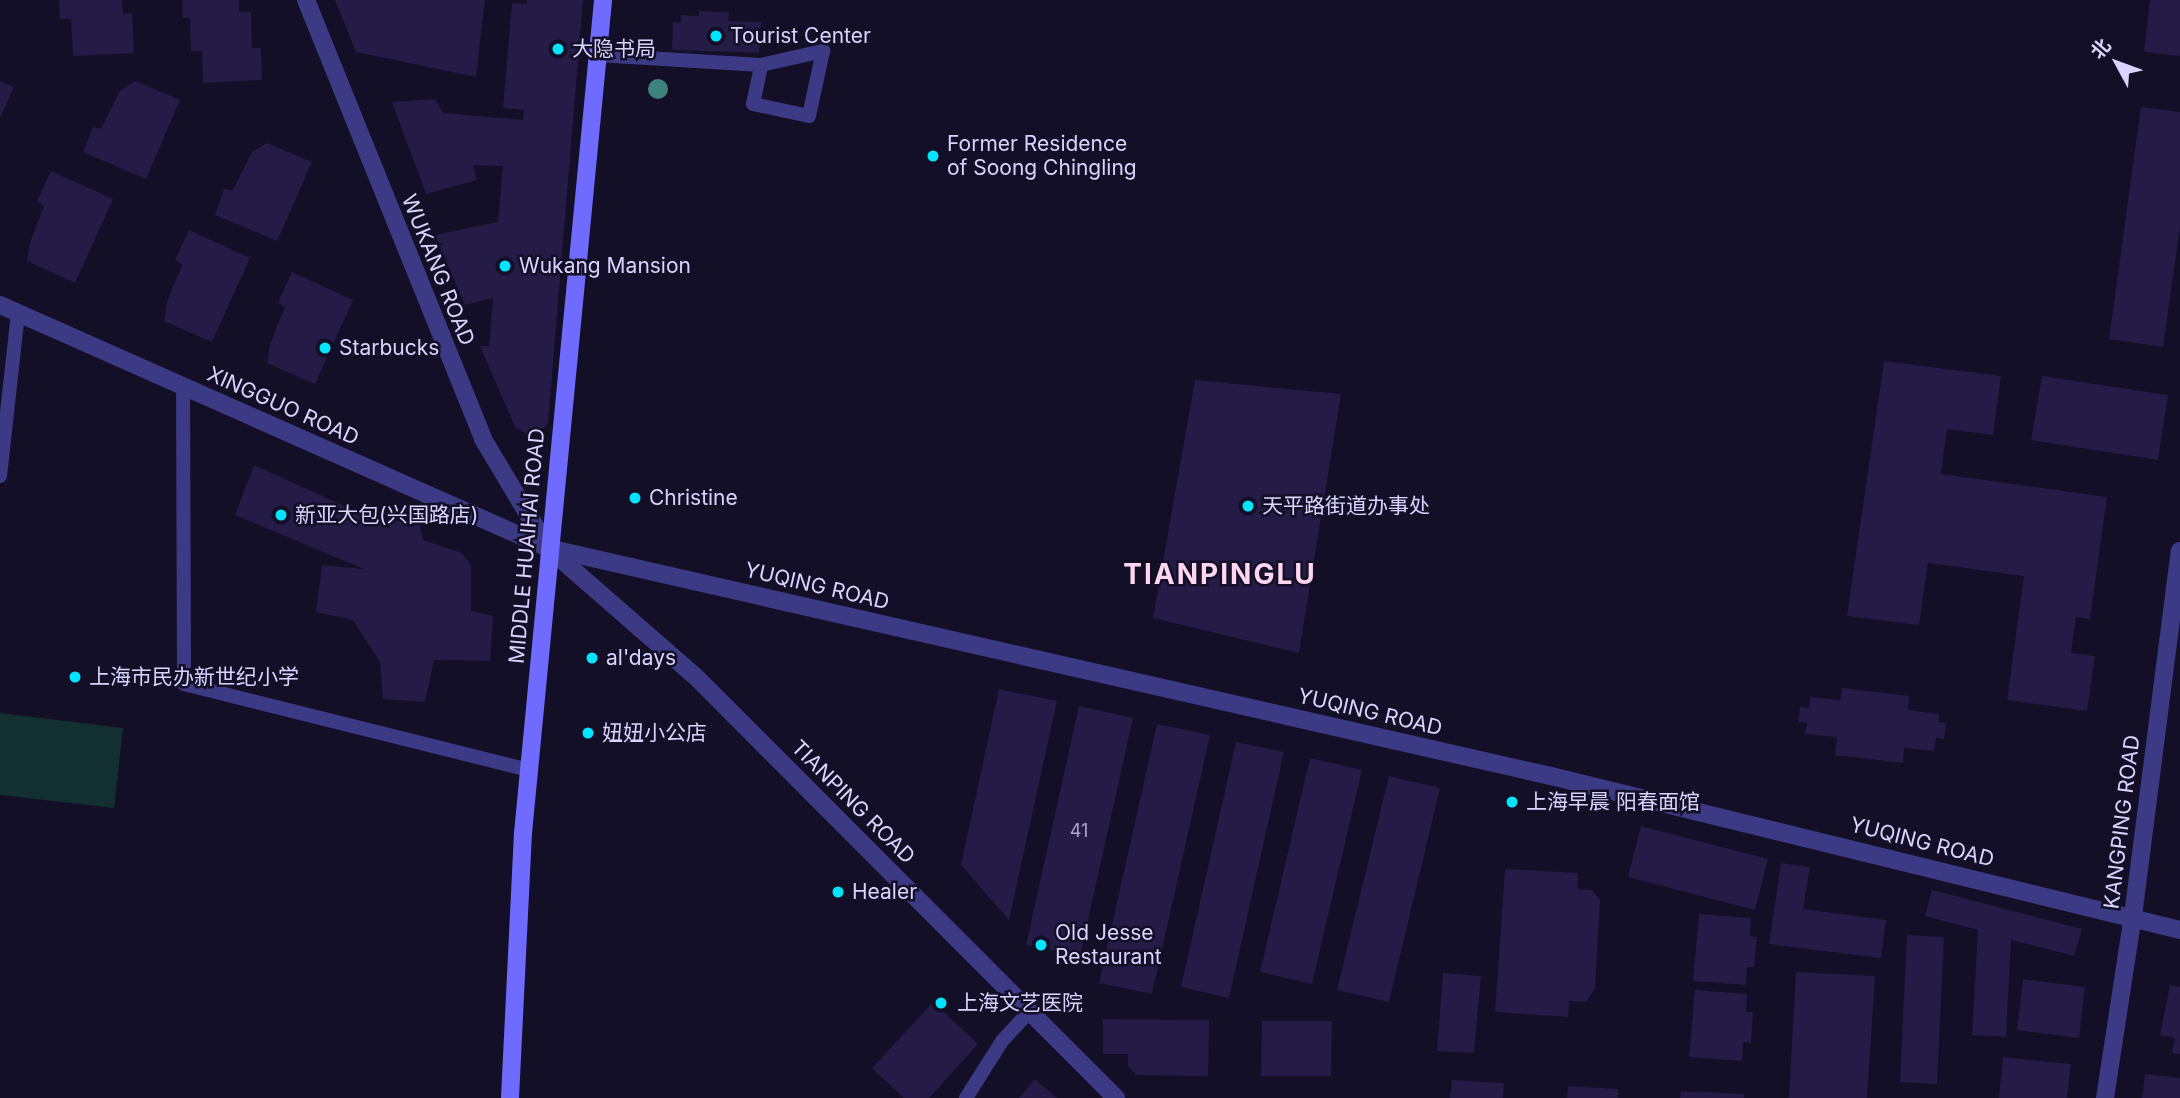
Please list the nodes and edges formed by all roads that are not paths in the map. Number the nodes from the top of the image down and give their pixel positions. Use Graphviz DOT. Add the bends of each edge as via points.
graph roads {
  1 [pos="306,0"];
  2 [pos="603,0"];
  3 [pos="598,55"];
  4 [pos="761,65"];
  5 [pos="0,305"];
  6 [pos="18,313"];
  7 [pos="183,386"];
  8 [pos="0,476"];
  9 [pos="548,548"];
  10 [pos="2180,551"];
  11 [pos="529,770"];
  12 [pos="2133,916"];
  13 [pos="2180,930"];
  14 [pos="1030,1012"];
  15 [pos="510,1098"];
  16 [pos="966,1098"];
  17 [pos="1116,1098"];
  18 [pos="2105,1098"];
  1 -- 9 [label="street, WUKANG ROAD" via="483,439"];
  2 -- 3 [label="main road, MIDDLE HUAIHAI ROAD"];
  3 -- 4 [label="lane"];
  3 -- 9 [label="main road, MIDDLE HUAIHAI ROAD"];
  4 -- 4 [label="lane" via="823,51 808,116 753,104"];
  5 -- 6 [label="street, XINGGUO ROAD"];
  6 -- 7 [label="street, XINGGUO ROAD"];
  6 -- 8 [label="lane"];
  7 -- 9 [label="street, XINGGUO ROAD"];
  7 -- 11 [label="lane" via="184,684"];
  9 -- 11 [label="main road, MIDDLE HUAIHAI ROAD"];
  9 -- 12 [label="street, YUQING ROAD" via="1537,773"];
  9 -- 14 [label="street, TIANPING ROAD" via="698,679"];
  10 -- 12 [label="street, KANGPING ROAD"];
  11 -- 15 [label="main road, MIDDLE HUAIHAI ROAD"];
  12 -- 13 [label="street, YUQING ROAD"];
  12 -- 18 [label="street, KANGPING ROAD"];
  14 -- 16 [label="lane" via="1002,1041"];
  14 -- 17 [label="street, TIANPING ROAD"];
}
